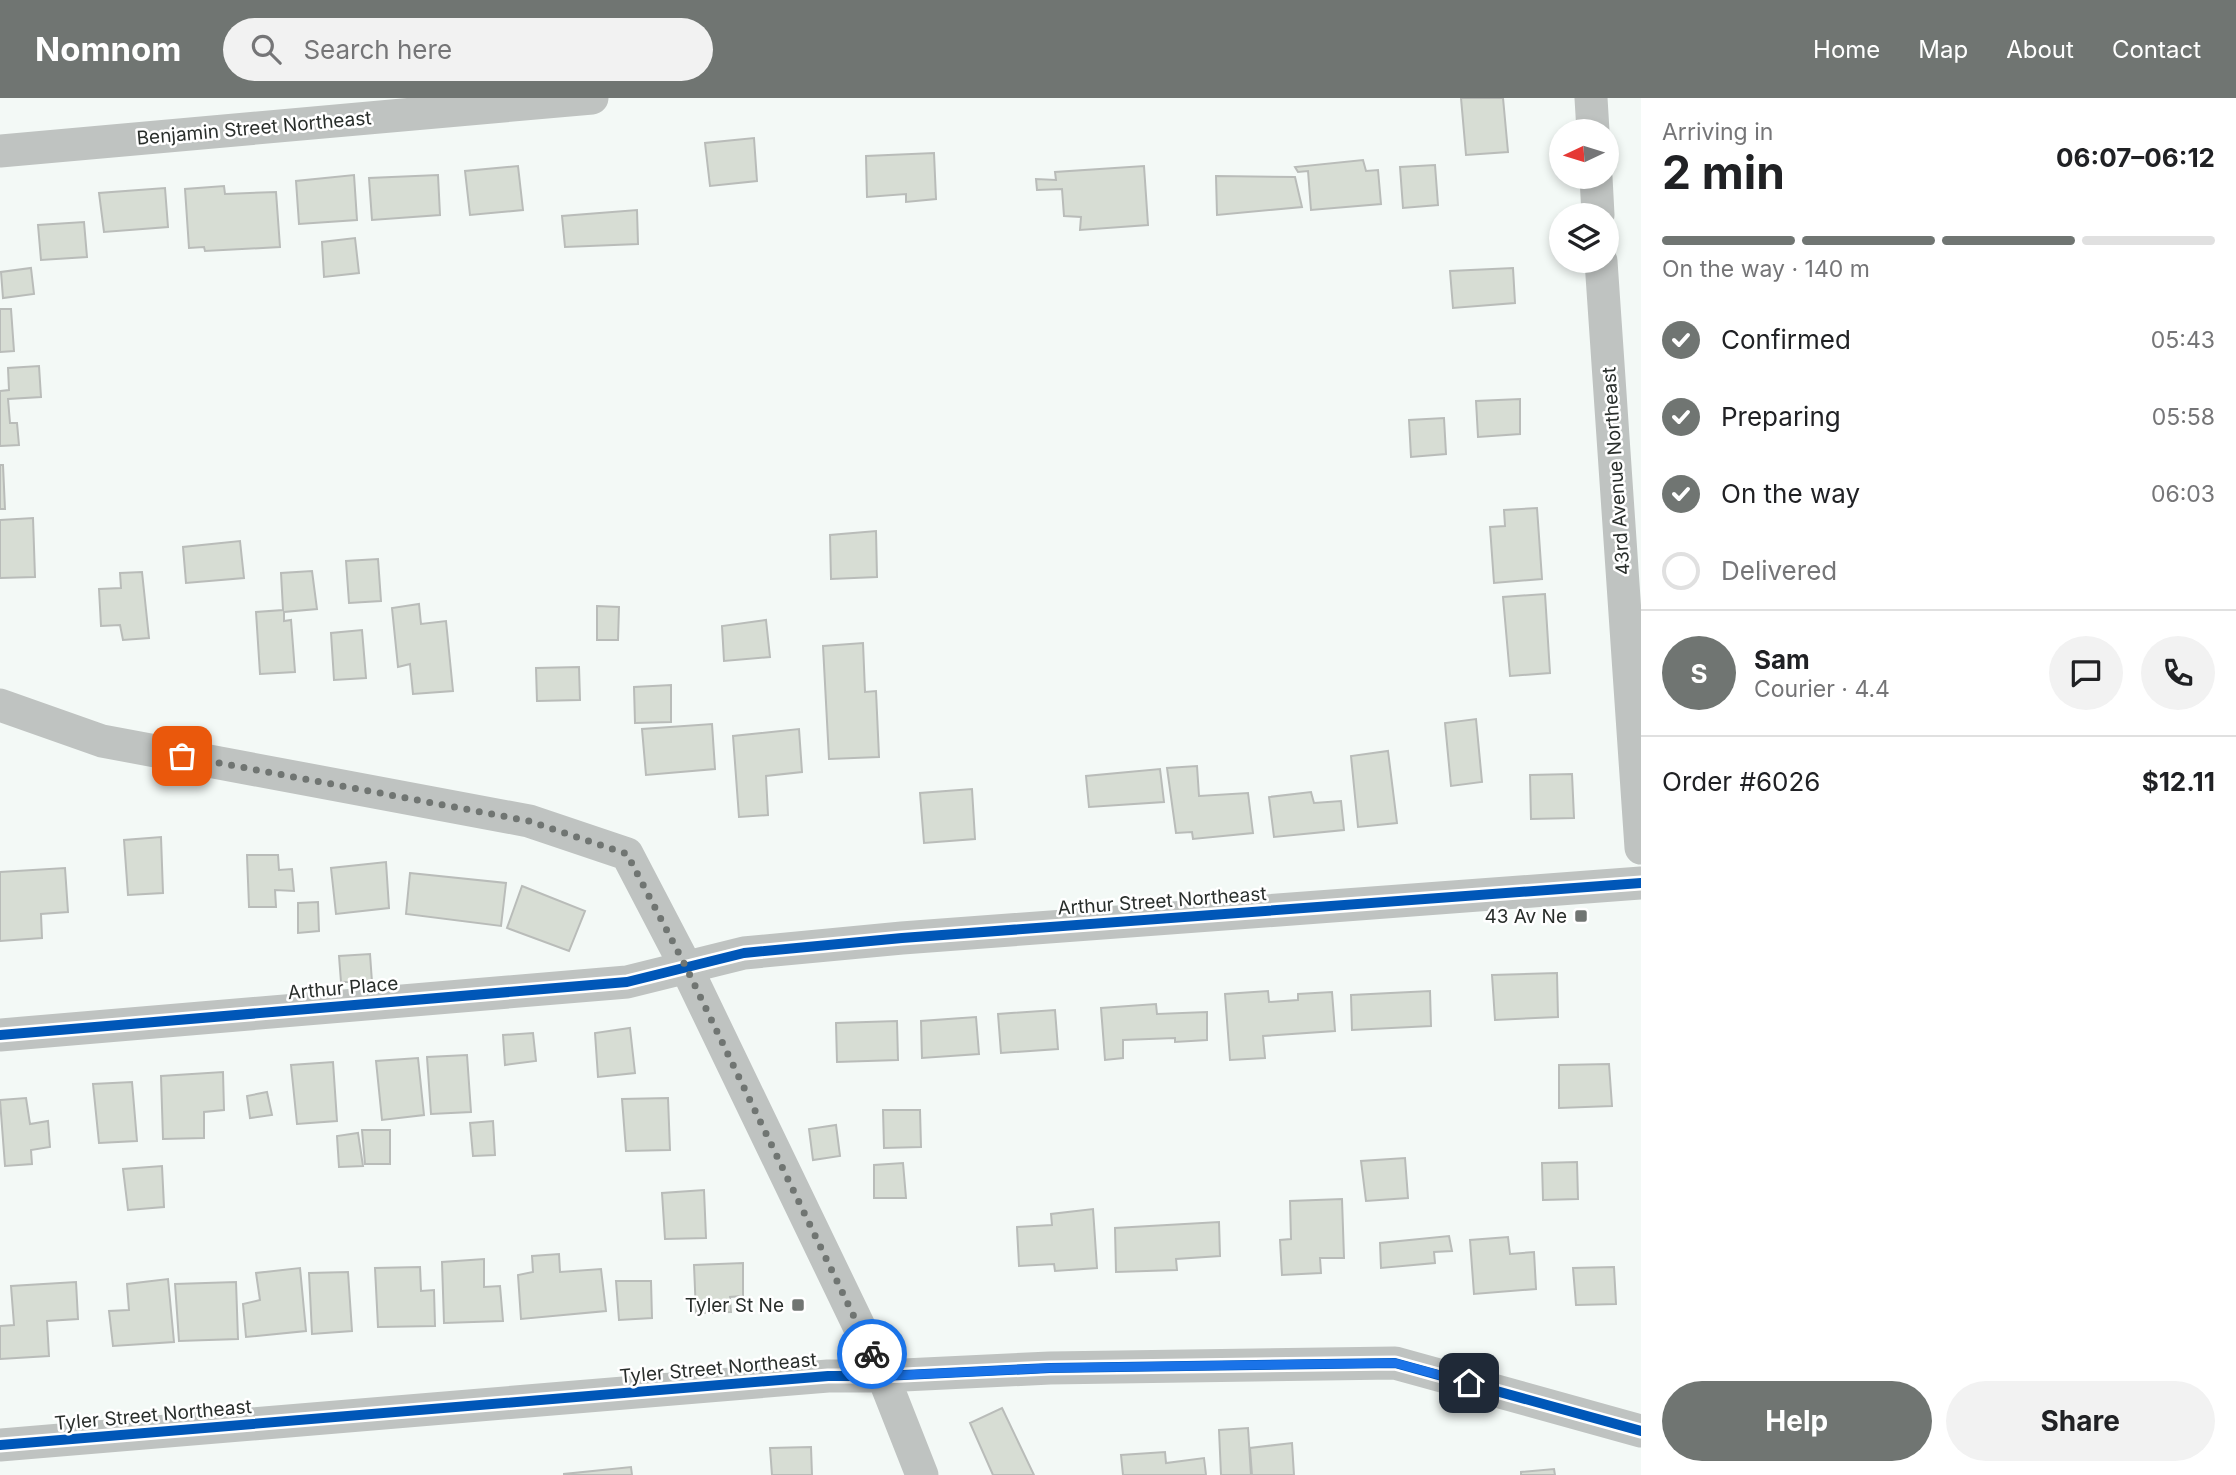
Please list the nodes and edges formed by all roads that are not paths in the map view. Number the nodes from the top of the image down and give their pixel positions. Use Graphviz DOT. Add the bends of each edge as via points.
graph roads {
  1 [pos="592,98"];
  2 [pos="1591,98"];
  3 [pos="1592,119"];
  4 [pos="0,151"];
  5 [pos="1602,273"];
  6 [pos="0,705"];
  7 [pos="1641,848"];
  8 [pos="1641,883"];
  9 [pos="686,967"];
  10 [pos="0,1035"];
  11 [pos="883,1376"];
  12 [pos="1641,1431"];
  13 [pos="0,1445"];
  14 [pos="922,1475"];
  1 -- 4 [label="street, Benjamin Street Northeast"];
  2 -- 3 [label="street"];
  5 -- 7 [label="street, 43rd Avenue Northeast"];
  6 -- 9 [label="street" via="102,741 529,821 627,854"];
  8 -- 9 [label="street, Arthur Street Northeast" via="902,938 744,953"];
  9 -- 10 [label="street, Arthur Place" via="626,982"];
  9 -- 11 [label="street"];
  11 -- 12 [label="street, Tyler Street Northeast" via="1050,1368 1395,1363"];
  11 -- 13 [label="street, Tyler Street Northeast" via="828,1376"];
  11 -- 14 [label="street"];
}
